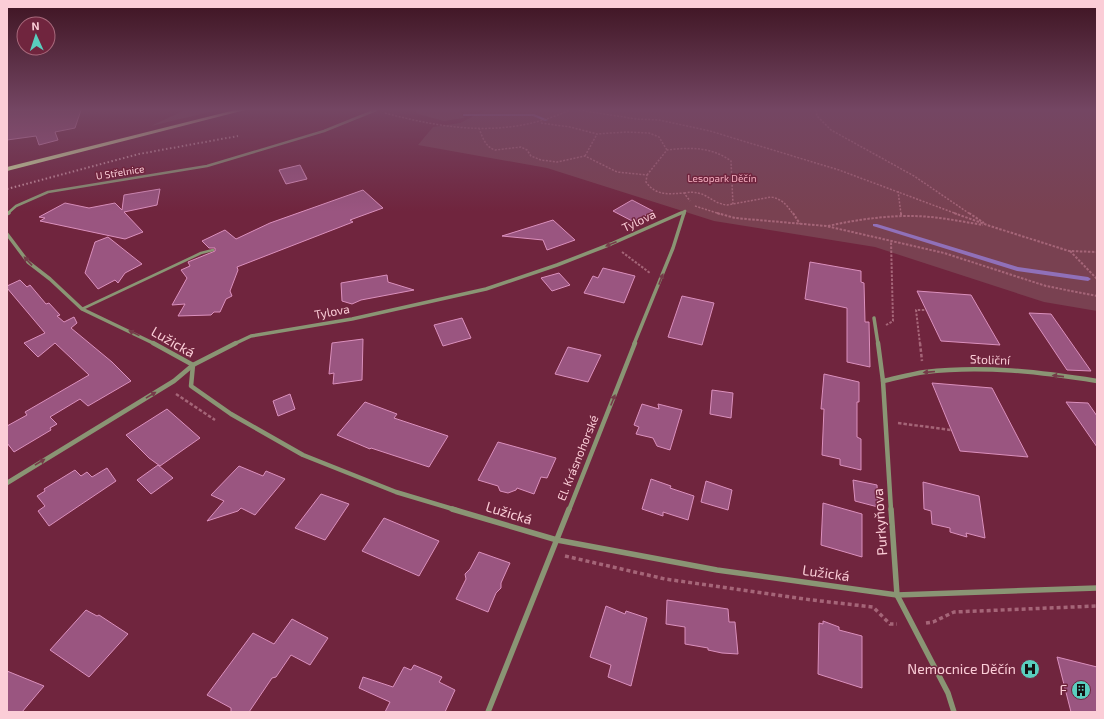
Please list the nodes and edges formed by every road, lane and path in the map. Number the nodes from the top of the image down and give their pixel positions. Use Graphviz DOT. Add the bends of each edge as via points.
graph roads {
  1 [pos="108,144"];
  2 [pos="284,144"];
  3 [pos="485,144"];
  4 [pos="592,144"];
  5 [pos="663,144"];
  6 [pos="753,144"];
  7 [pos="855,144"];
  8 [pos="667,150"];
  9 [pos="585,156"];
  10 [pos="7,169"];
  11 [pos="647,175"];
  12 [pos="898,191"];
  13 [pos="684,193"];
  14 [pos="733,205"];
  15 [pos="685,211"];
  16 [pos="7,214"];
  17 [pos="901,216"];
  18 [pos="800,224"];
  19 [pos="826,226"];
  20 [pos="990,226"];
  21 [pos="7,234"];
  22 [pos="891,241"];
  23 [pos="611,244"];
  24 [pos="213,250"];
  25 [pos="1069,251"];
  26 [pos="1096,252"];
  27 [pos="1097,279"];
  28 [pos="660,280"];
  29 [pos="1097,296"];
  30 [pos="82,309"];
  31 [pos="926,310"];
  32 [pos="874,318"];
  33 [pos="876,327"];
  34 [pos="193,365"];
  35 [pos="923,372"];
  36 [pos="882,381"];
  37 [pos="1097,381"];
  38 [pos="885,422"];
  39 [pos="951,430"];
  40 [pos="7,483"];
  41 [pos="557,540"];
  42 [pos="1097,588"];
  43 [pos="897,595"];
  44 [pos="488,712"];
  45 [pos="954,712"];
  1 -- 10 [label="main road"];
  2 -- 16 [label="street, U Střelnice" via="207,166 48,192 16,206"];
  3 -- 9 [label="path" via="494,150 522,147 534,158 546,161 557,162"];
  4 -- 9 [label="path"];
  5 -- 8 [label="path"];
  6 -- 12 [label="path"];
  7 -- 20 [label="path" via="914,176"];
  8 -- 11 [label="path"];
  8 -- 14 [label="path" via="695,148 714,152 731,161"];
  9 -- 11 [label="path" via="617,172"];
  11 -- 13 [label="path" via="646,182 651,190 659,194"];
  12 -- 17 [label="path"];
  12 -- 20 [label="path"];
  13 -- 14 [label="path" via="702,193 726,205"];
  13 -- 18 [label="path" via="695,206 735,218"];
  14 -- 18 [label="path" via="774,196 784,202"];
  15 -- 23 [label="street, Tylova"];
  28 -- 15 [label="street, El. Krásnohorské, one-way"];
  17 -- 19 [label="path"];
  17 -- 20 [label="path"];
  18 -- 19 [label="path"];
  19 -- 22 [label="path"];
  20 -- 25 [label="path"];
  30 -- 21 [label="street, Lužická, one-way" via="28,262"];
  22 -- 29 [label="path" via="944,253 1046,286"];
  22 -- 33 [label="path" via="893,320"];
  23 -- 28 [label="path"];
  23 -- 34 [label="street, Tylova, one-way" via="486,289 352,319 251,336"];
  24 -- 30 [label="lane" via="201,253"];
  25 -- 26 [label="path"];
  25 -- 27 [label="path"];
  41 -- 28 [label="street, El. Krásnohorské, one-way"];
  34 -- 30 [label="street, Lužická, one-way" via="138,335"];
  31 -- 35 [label="path" via="916,310"];
  32 -- 33 [label="street, Purkyňova"];
  33 -- 36 [label="street, Purkyňova"];
  40 -- 34 [label="street, Tylova, one-way" via="174,381"];
  34 -- 41 [label="street, Lužická" via="191,386 231,414 303,455 396,492"];
  35 -- 36 [label="street, Stoliční"];
  37 -- 35 [label="street, Stoliční, one-way" via="986,368"];
  36 -- 38 [label="street, Purkyňova"];
  38 -- 39 [label="path"];
  38 -- 43 [label="street, Purkyňova"];
  41 -- 43 [label="street, Lužická" via="718,570"];
  41 -- 44 [label="street, El. Krásnohorské"];
  42 -- 43 [label="street, Lužická"];
  43 -- 45 [label="street, Purkyňova" via="948,693"];
}
